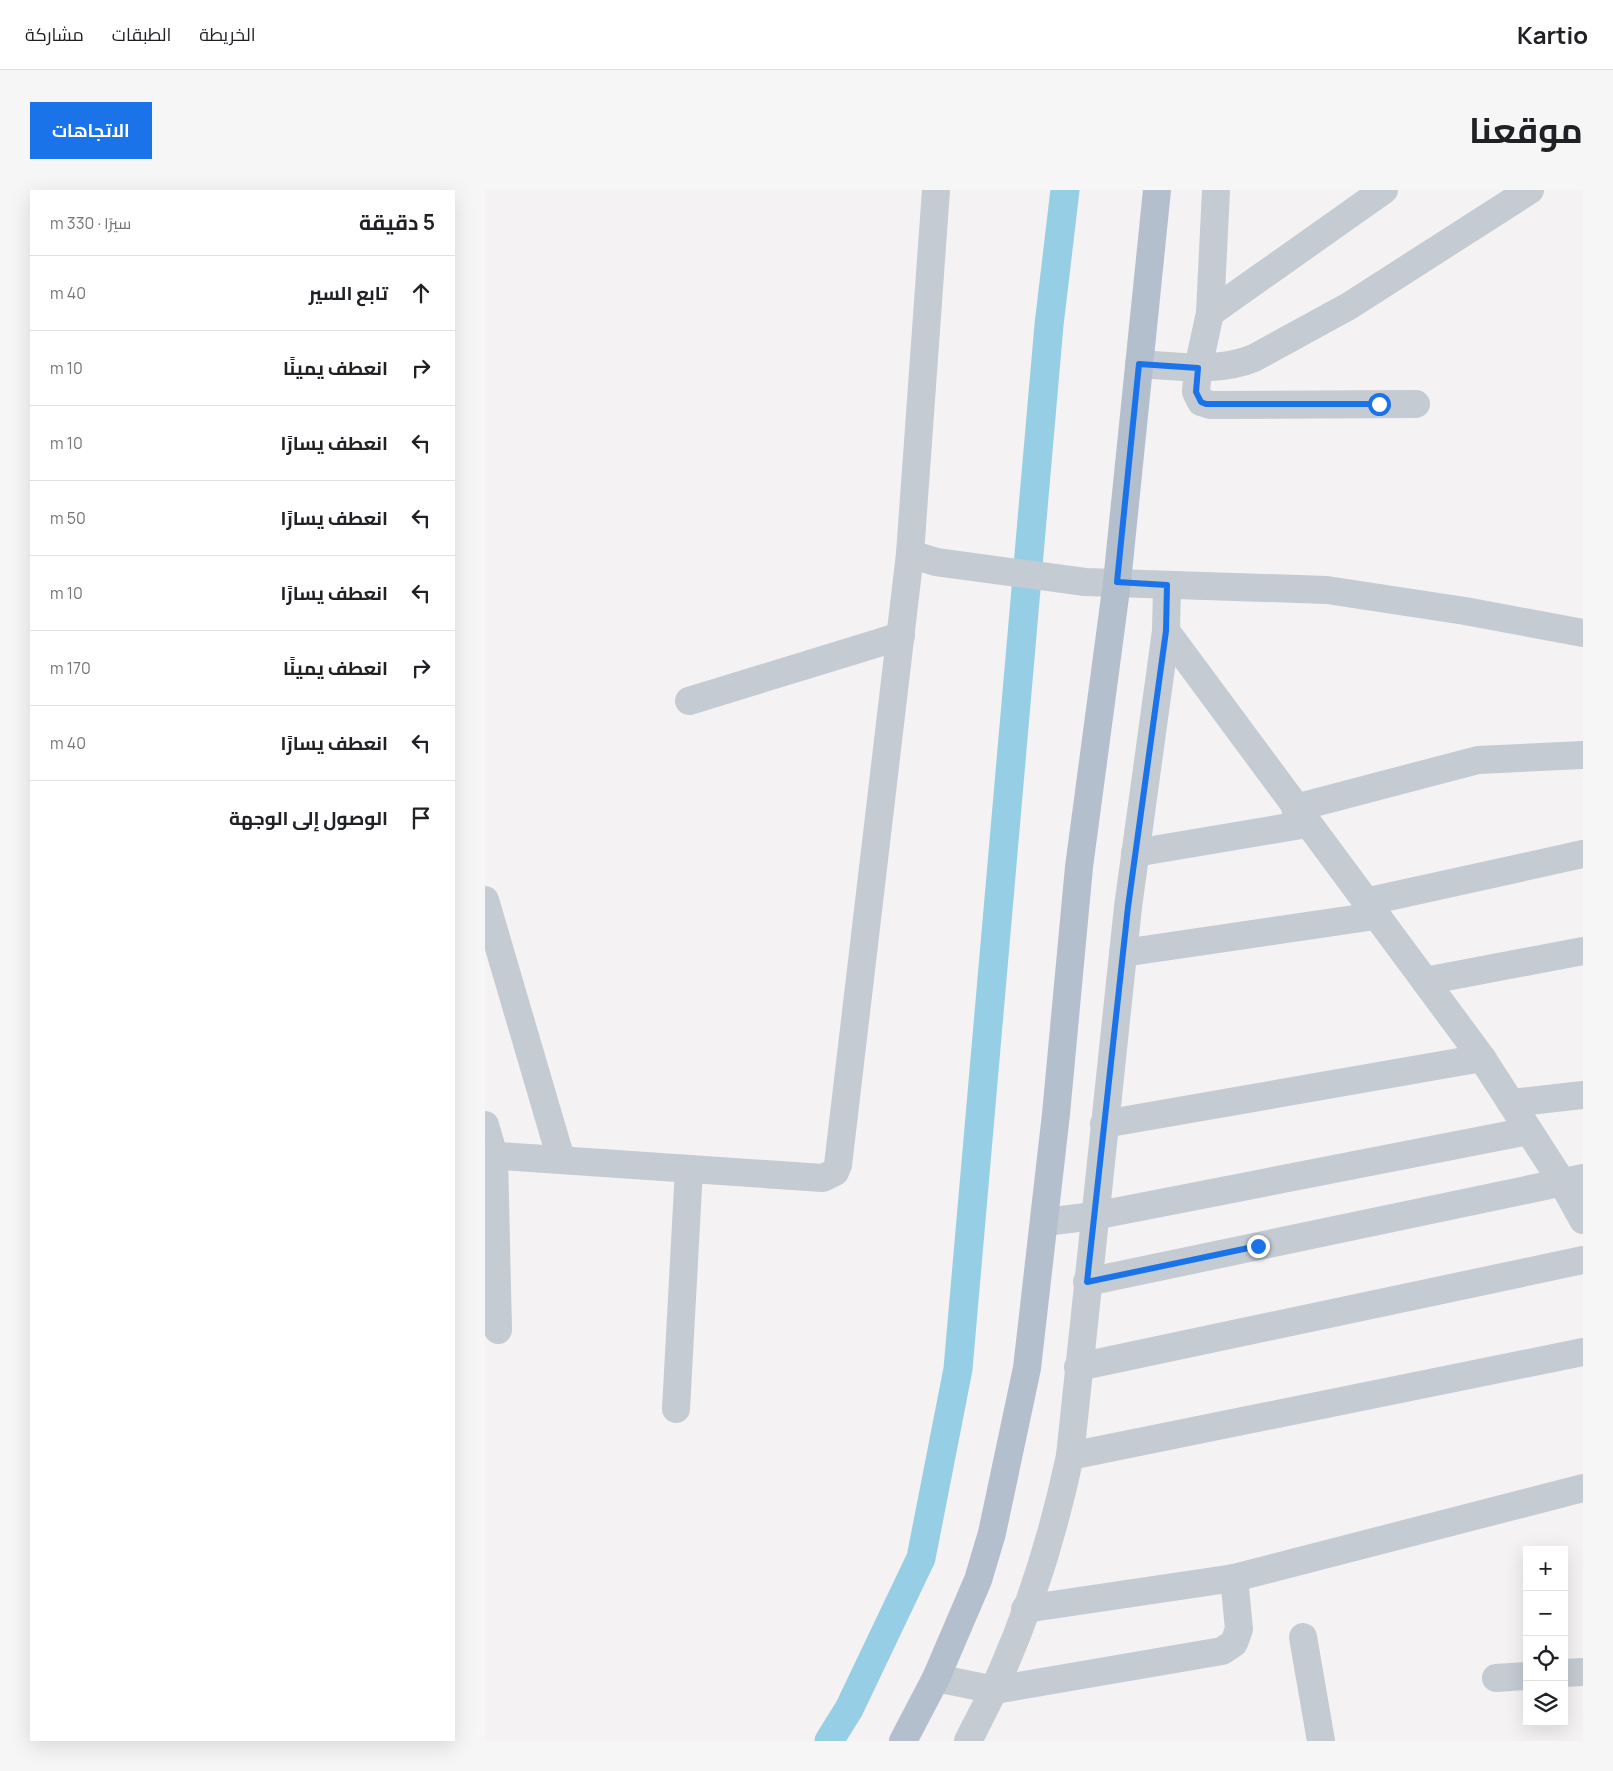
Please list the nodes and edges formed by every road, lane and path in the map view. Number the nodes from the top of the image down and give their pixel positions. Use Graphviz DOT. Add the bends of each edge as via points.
graph roads {
  1 [pos="936,190"];
  2 [pos="1157,190"];
  3 [pos="1384,190"];
  4 [pos="1530,190"];
  5 [pos="1219,192"];
  6 [pos="1210,313"];
  7 [pos="1139,364"];
  8 [pos="1198,368"];
  9 [pos="1417,404"];
  10 [pos="910,554"];
  11 [pos="1117,582"];
  12 [pos="1167,585"];
  13 [pos="1166,631"];
  14 [pos="1583,634"];
  15 [pos="901,636"];
  16 [pos="689,701"];
  17 [pos="1583,755"];
  18 [pos="1301,816"];
  19 [pos="1135,853"];
  20 [pos="1583,854"];
  21 [pos="485,900"];
  22 [pos="1370,909"];
  23 [pos="1583,951"];
  24 [pos="1123,953"];
  25 [pos="1425,981"];
  26 [pos="1482,1058"];
  27 [pos="1583,1095"];
  28 [pos="1511,1103"];
  29 [pos="1105,1124"];
  30 [pos="485,1126"];
  31 [pos="1529,1131"];
  32 [pos="489,1155"];
  33 [pos="561,1159"];
  34 [pos="689,1169"];
  35 [pos="1572,1180"];
  36 [pos="1095,1216"];
  37 [pos="1583,1220"];
  38 [pos="1045,1222"];
  39 [pos="1583,1260"];
  40 [pos="1087,1282"];
  41 [pos="498,1330"];
  42 [pos="1583,1352"];
  43 [pos="1078,1367"];
  44 [pos="676,1410"];
  45 [pos="1070,1456"];
  46 [pos="1583,1488"];
  47 [pos="1234,1578"];
  48 [pos="1025,1609"];
  49 [pos="1303,1637"];
  50 [pos="1583,1672"];
  51 [pos="1568,1673"];
  52 [pos="1523,1676"];
  53 [pos="936,1678"];
  54 [pos="1496,1678"];
  55 [pos="995,1690"];
  56 [pos="903,1741"];
  57 [pos="968,1741"];
  58 [pos="1321,1741"];
  1 -- 10 [label="street"];
  2 -- 7 [label="main road"];
  3 -- 6 [label="street"];
  4 -- 8 [label="street" via="1349,306 1271,348 1242,363"];
  5 -- 6 [label="street"];
  6 -- 8 [label="street"];
  7 -- 8 [label="street"];
  7 -- 11 [label="main road"];
  8 -- 9 [label="street" via="1196,392 1201,402 1206,404"];
  10 -- 11 [label="street" via="936,562 992,570 1085,582"];
  10 -- 15 [label="street"];
  11 -- 12 [label="street"];
  11 -- 38 [label="main road" via="1079,867"];
  12 -- 13 [label="street"];
  12 -- 14 [label="street" via="1327,590 1456,609"];
  13 -- 18 [label="street"];
  13 -- 19 [label="street"];
  15 -- 16 [label="street"];
  15 -- 34 [label="street" via="838,1165 835,1172 823,1178"];
  17 -- 18 [label="street" via="1478,760"];
  18 -- 19 [label="street"];
  18 -- 22 [label="street"];
  19 -- 24 [label="street"];
  20 -- 22 [label="street"];
  21 -- 33 [label="street"];
  22 -- 24 [label="street"];
  22 -- 25 [label="street"];
  23 -- 25 [label="street"];
  24 -- 29 [label="street"];
  25 -- 26 [label="street"];
  26 -- 28 [label="street"];
  26 -- 29 [label="street"];
  27 -- 28 [label="street"];
  28 -- 31 [label="street"];
  29 -- 36 [label="street"];
  30 -- 32 [label="street"];
  31 -- 35 [label="street"];
  31 -- 36 [label="street"];
  32 -- 33 [label="street"];
  32 -- 41 [label="street"];
  33 -- 34 [label="street"];
  34 -- 44 [label="street"];
  35 -- 37 [label="street"];
  35 -- 40 [label="street"];
  36 -- 38 [label="street"];
  36 -- 40 [label="street"];
  38 -- 53 [label="main road" via="1027,1368 992,1533 978,1580"];
  39 -- 43 [label="street"];
  40 -- 43 [label="street"];
  42 -- 45 [label="street"];
  43 -- 45 [label="street"];
  45 -- 48 [label="street" via="1058,1512"];
  46 -- 47 [label="street"];
  47 -- 48 [label="street"];
  47 -- 55 [label="street" via="1239,1630 1234,1643 1222,1651"];
  48 -- 55 [label="street"];
  49 -- 58 [label="street"];
  50 -- 51 [label="street"];
  52 -- 54 [label="street"];
  53 -- 55 [label="street"];
  53 -- 56 [label="main road"];
  55 -- 57 [label="street"];
}
